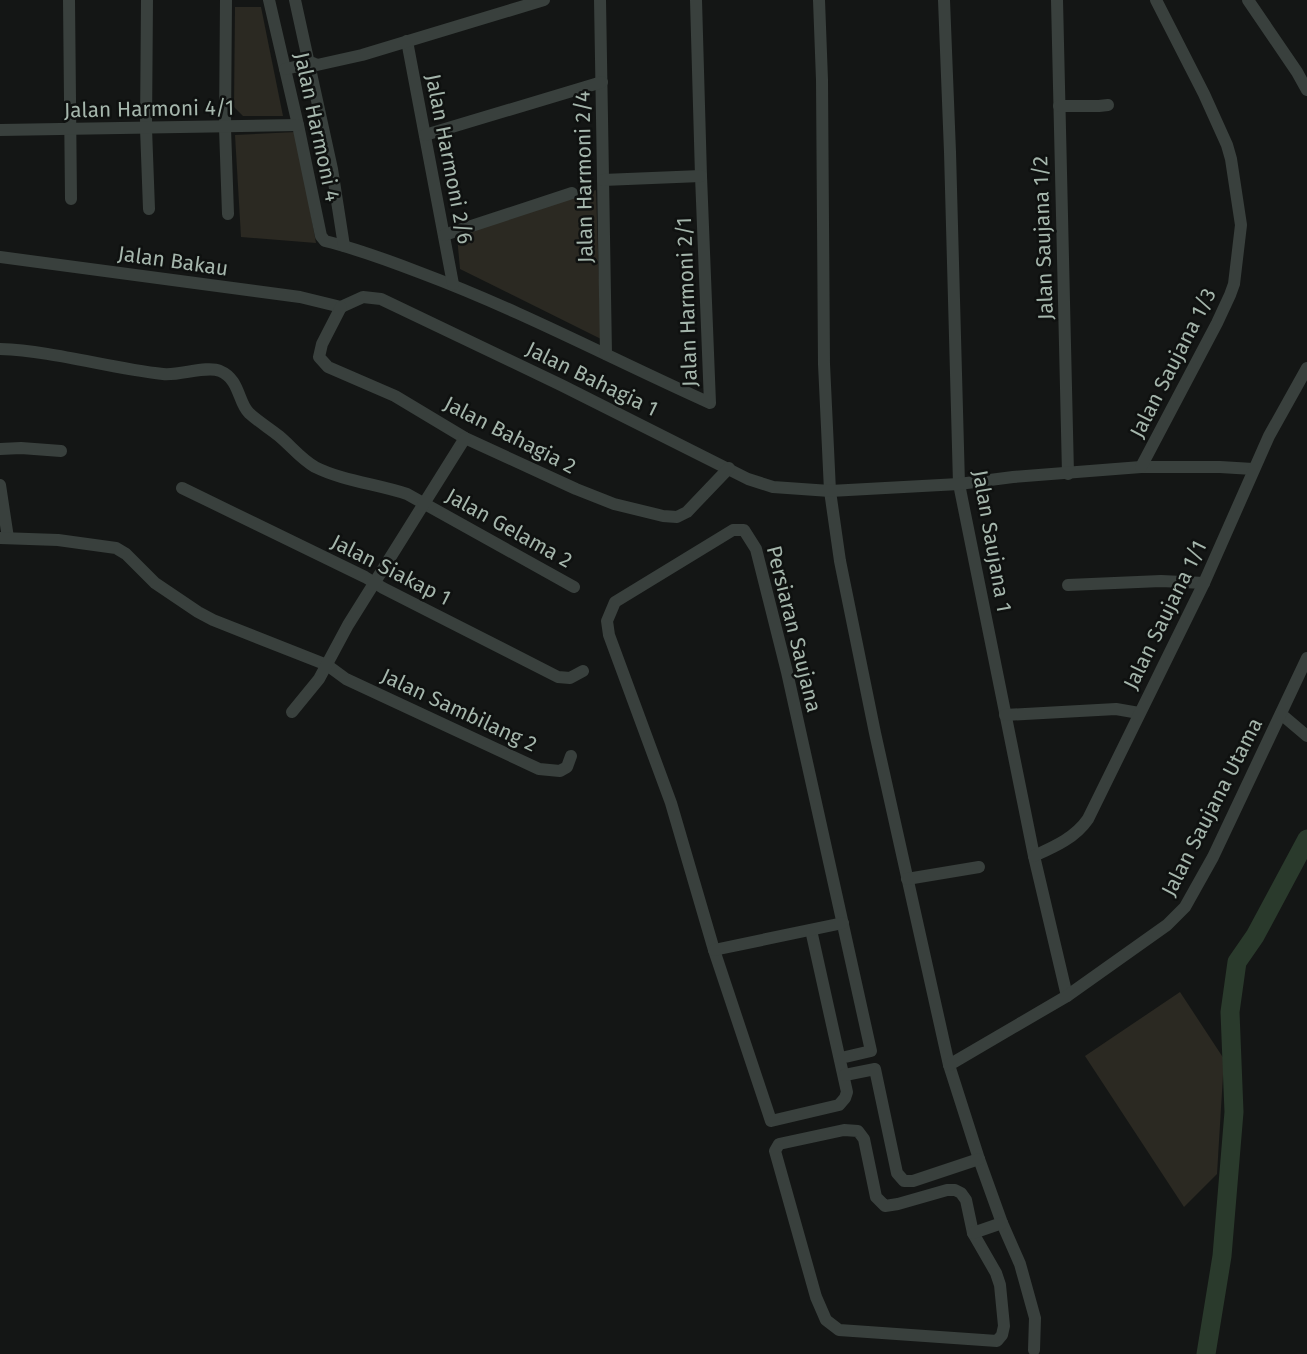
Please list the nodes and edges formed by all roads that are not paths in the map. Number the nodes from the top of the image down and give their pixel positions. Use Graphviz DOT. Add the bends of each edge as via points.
graph roads {
  1 [pos="69,0"];
  2 [pos="147,0"];
  3 [pos="226,0"];
  4 [pos="269,0"];
  5 [pos="295,0"];
  6 [pos="544,0"];
  7 [pos="600,0"];
  8 [pos="696,0"];
  9 [pos="819,0"];
  10 [pos="944,0"];
  11 [pos="1057,0"];
  12 [pos="1156,0"];
  13 [pos="1248,0"];
  14 [pos="407,41"];
  15 [pos="312,66"];
  16 [pos="286,73"];
  17 [pos="601,82"];
  18 [pos="1307,90"];
  19 [pos="1108,105"];
  20 [pos="1059,106"];
  21 [pos="298,125"];
  22 [pos="146,128"];
  23 [pos="225,128"];
  24 [pos="70,129"];
  25 [pos="0,130"];
  26 [pos="425,135"];
  27 [pos="701,176"];
  28 [pos="603,180"];
  29 [pos="572,193"];
  30 [pos="71,199"];
  31 [pos="149,209"];
  32 [pos="228,214"];
  33 [pos="444,235"];
  34 [pos="344,246"];
  35 [pos="0,257"];
  36 [pos="453,284"];
  37 [pos="341,307"];
  38 [pos="0,349"];
  39 [pos="606,354"];
  40 [pos="1307,368"];
  41 [pos="466,438"];
  42 [pos="0,449"];
  43 [pos="61,451"];
  44 [pos="1141,467"];
  45 [pos="729,468"];
  46 [pos="1253,469"];
  47 [pos="1068,474"];
  48 [pos="959,484"];
  49 [pos="0,485"];
  50 [pos="182,488"];
  51 [pos="830,491"];
  52 [pos="424,503"];
  53 [pos="4,538"];
  54 [pos="375,582"];
  55 [pos="1204,583"];
  56 [pos="1068,585"];
  57 [pos="574,587"];
  58 [pos="1307,658"];
  59 [pos="318,661"];
  60 [pos="583,671"];
  61 [pos="292,712"];
  62 [pos="1139,713"];
  63 [pos="1281,714"];
  64 [pos="1005,715"];
  65 [pos="1307,736"];
  66 [pos="571,756"];
  67 [pos="1041,853"];
  68 [pos="979,867"];
  69 [pos="907,879"];
  70 [pos="843,923"];
  71 [pos="811,930"];
  72 [pos="714,950"];
  73 [pos="1065,989"];
  74 [pos="841,1058"];
  75 [pos="949,1065"];
  76 [pos="845,1075"];
  77 [pos="979,1159"];
  78 [pos="1002,1223"];
  79 [pos="974,1233"];
  80 [pos="1034,1350"];
  1 -- 24 [label="street"];
  2 -- 22 [label="street"];
  3 -- 23 [label="street"];
  4 -- 16 [label="street, Jalan Harmoni 4"];
  5 -- 15 [label="street"];
  6 -- 14 [label="street"];
  7 -- 17 [label="street, Jalan Harmoni 2/4"];
  8 -- 27 [label="street, Jalan Harmoni 2/1"];
  9 -- 51 [label="street"];
  10 -- 48 [label="street, Jalan Saujana 1"];
  11 -- 20 [label="street, Jalan Saujana 1/2"];
  12 -- 44 [label="street, Jalan Saujana 1/3" via="1227,145 1241,225 1230,295"];
  13 -- 18 [label="street"];
  14 -- 15 [label="street"];
  14 -- 26 [label="street, Jalan Harmoni 2/6"];
  15 -- 16 [label="street"];
  15 -- 34 [label="street"];
  16 -- 21 [label="street, Jalan Harmoni 4"];
  17 -- 26 [label="street"];
  17 -- 28 [label="street, Jalan Harmoni 2/4"];
  19 -- 20 [label="street"];
  20 -- 47 [label="street, Jalan Saujana 1/2"];
  21 -- 23 [label="street, Jalan Harmoni 4/1"];
  21 -- 34 [label="street, Jalan Harmoni 4" via="321,236"];
  22 -- 23 [label="street, Jalan Harmoni 4/1"];
  22 -- 24 [label="street, Jalan Harmoni 4/1"];
  22 -- 31 [label="street"];
  23 -- 32 [label="street"];
  24 -- 25 [label="street, Jalan Harmoni 4/1"];
  24 -- 30 [label="street"];
  26 -- 33 [label="street, Jalan Harmoni 2/6"];
  27 -- 28 [label="street"];
  27 -- 39 [label="street, Jalan Harmoni 2/1" via="710,403"];
  28 -- 39 [label="street, Jalan Harmoni 2/4"];
  29 -- 33 [label="street"];
  33 -- 36 [label="street, Jalan Harmoni 2/6"];
  34 -- 36 [label="street, Jalan Harmoni 2/1"];
  35 -- 37 [label="street, Jalan Bakau"];
  36 -- 39 [label="street, Jalan Harmoni 2/1"];
  37 -- 41 [label="street, Jalan Bahagia 2" via="318,357 328,367 395,396"];
  37 -- 45 [label="street, Jalan Bahagia 1" via="362,297 381,299"];
  38 -- 52 [label="street, Jalan Gelama 2" via="170,375 213,368 233,381 247,411 303,459"];
  40 -- 46 [label="street, Jalan Saujana 1/1"];
  41 -- 45 [label="street, Jalan Bahagia 2" via="614,504 672,518 687,512"];
  41 -- 52 [label="street"];
  42 -- 43 [label="street"];
  44 -- 46 [label="street, Jalan Bahagia 1"];
  44 -- 47 [label="street, Jalan Bahagia 1"];
  45 -- 51 [label="street, Jalan Bahagia 1" via="773,487"];
  46 -- 55 [label="street, Jalan Saujana 1/1"];
  47 -- 48 [label="street, Jalan Bahagia 1"];
  48 -- 51 [label="street, Jalan Bahagia 1"];
  48 -- 64 [label="street, Jalan Saujana 1"];
  49 -- 53 [label="street"];
  50 -- 54 [label="street, Jalan Siakap 1"];
  51 -- 69 [label="street" via="840,561"];
  52 -- 54 [label="street"];
  52 -- 57 [label="street, Jalan Gelama 2"];
  53 -- 59 [label="street" via="116,548 155,583 198,612"];
  54 -- 59 [label="street"];
  54 -- 60 [label="street, Jalan Siakap 1" via="558,677 570,678"];
  55 -- 56 [label="street"];
  55 -- 62 [label="street, Jalan Saujana 1/1"];
  58 -- 63 [label="street, Jalan Saujana Utama"];
  59 -- 61 [label="street" via="319,679"];
  59 -- 66 [label="street, Jalan Sambilang 2" via="539,769 560,771"];
  62 -- 64 [label="street" via="1116,709"];
  62 -- 67 [label="street, Jalan Saujana 1/1" via="1081,830"];
  63 -- 65 [label="street"];
  63 -- 73 [label="street, Jalan Saujana Utama" via="1185,908 1167,925"];
  64 -- 67 [label="street, Jalan Saujana 1"];
  67 -- 73 [label="street, Jalan Saujana 1"];
  68 -- 69 [label="street"];
  69 -- 75 [label="street"];
  70 -- 71 [label="street"];
  70 -- 72 [label="street, Persiaran Saujana" via="756,549 744,530 733,530 615,602 607,621 671,803"];
  70 -- 74 [label="street, Persiaran Saujana" via="871,1051"];
  71 -- 72 [label="street"];
  71 -- 74 [label="street"];
  72 -- 76 [label="street, Persiaran Saujana" via="771,1121 839,1105 848,1092"];
  73 -- 75 [label="street, Jalan Saujana Utama"];
  74 -- 76 [label="street"];
  75 -- 77 [label="street"];
  76 -- 77 [label="street" via="875,1069 897,1173 904,1181"];
  77 -- 78 [label="street"];
  78 -- 79 [label="street"];
  78 -- 80 [label="street" via="1020,1264 1035,1318"];
  79 -- 79 [label="street" via="966,1200 955,1190 885,1206 876,1197 864,1139 858,1131 779,1144 775,1151 816,1297 827,1320 839,1330 997,1341 1004,1326 1000,1285"];
}
